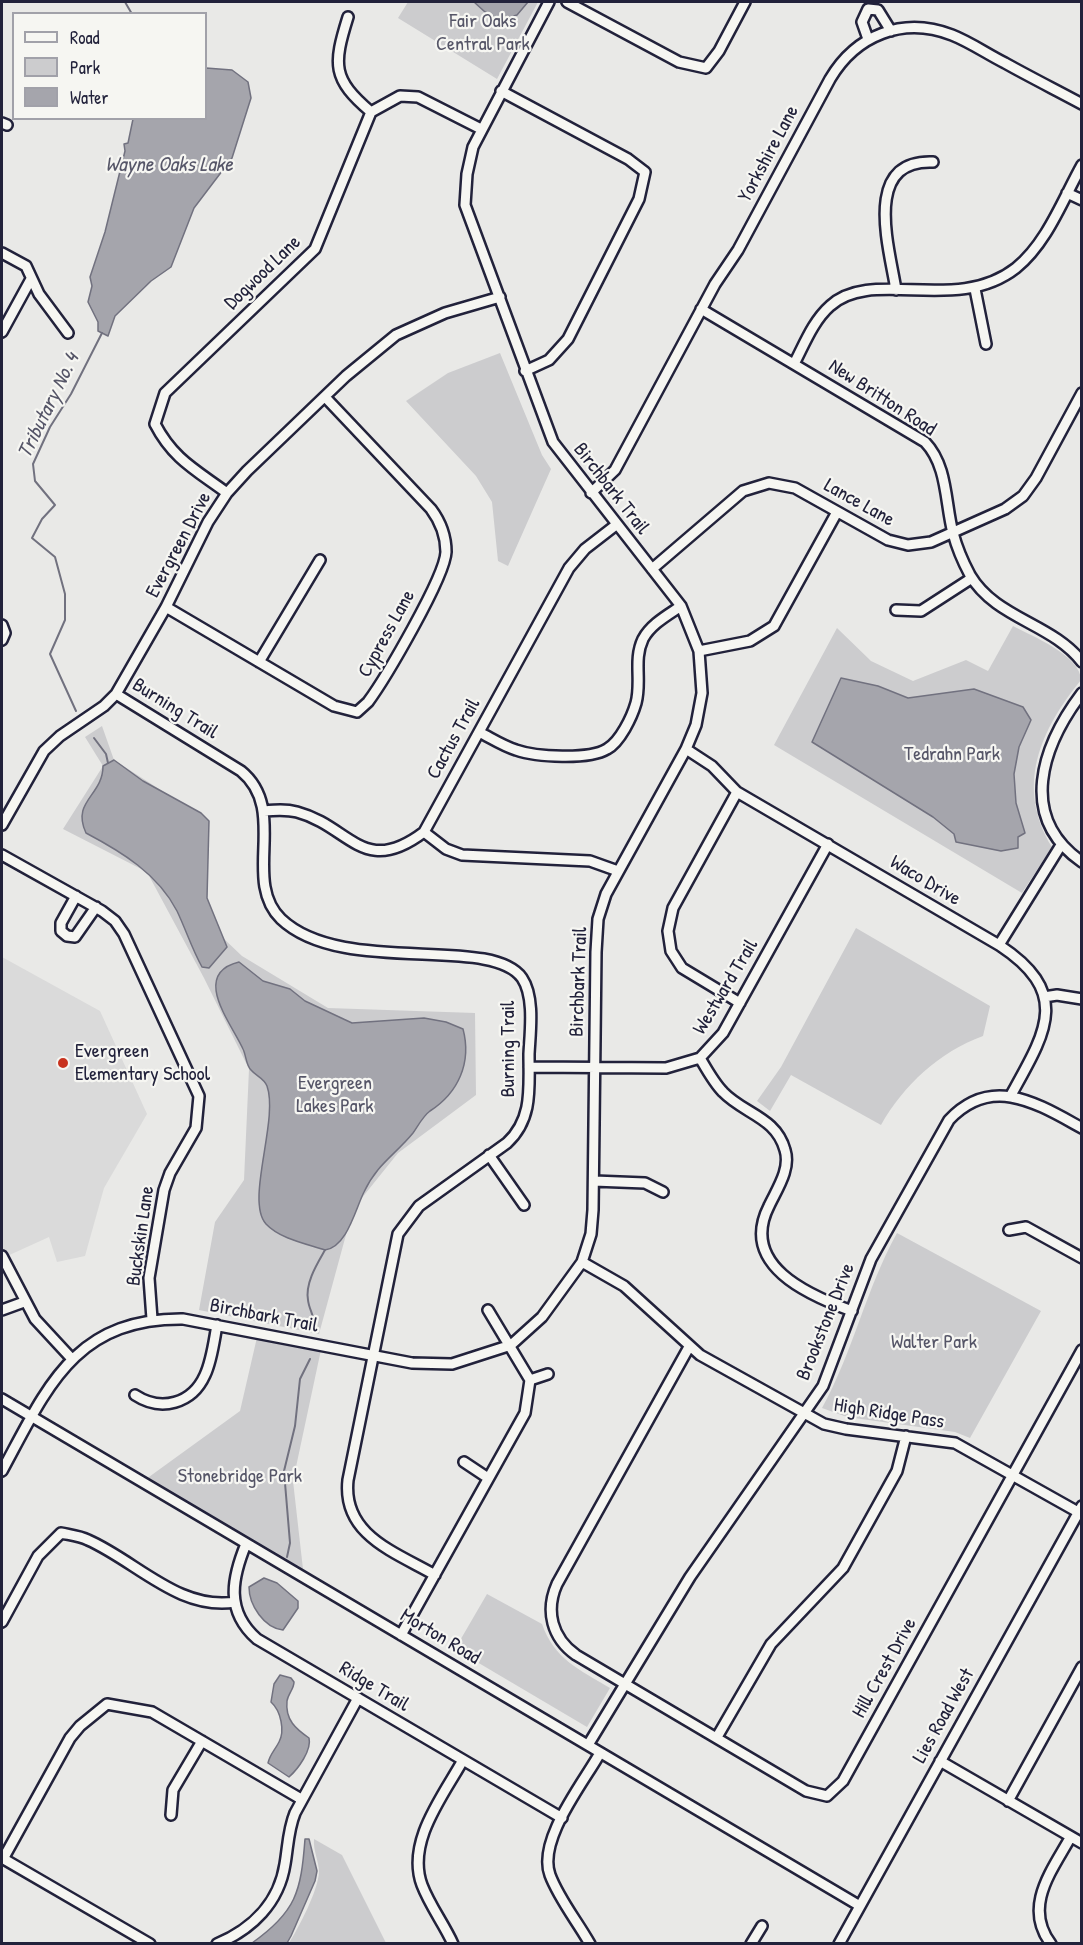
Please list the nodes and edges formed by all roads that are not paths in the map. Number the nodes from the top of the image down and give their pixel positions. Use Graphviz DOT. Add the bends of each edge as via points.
graph roads {
  1 [pos="549,2"];
  2 [pos="567,2"];
  3 [pos="745,2"];
  4 [pos="348,17"];
  5 [pos="891,31"];
  6 [pos="868,39"];
  7 [pos="501,91"];
  8 [pos="1082,104"];
  9 [pos="371,112"];
  10 [pos="481,129"];
  11 [pos="933,162"];
  12 [pos="1082,165"];
  13 [pos="1067,192"];
  14 [pos="1082,201"];
  15 [pos="2,253"];
  16 [pos="31,279"];
  17 [pos="975,289"];
  18 [pos="896,290"];
  19 [pos="500,297"];
  20 [pos="701,309"];
  21 [pos="2,332"];
  22 [pos="68,333"];
  23 [pos="986,344"];
  24 [pos="794,364"];
  25 [pos="525,371"];
  26 [pos="1082,393"];
  27 [pos="325,397"];
  28 [pos="155,424"];
  29 [pos="144,426"];
  30 [pos="227,493"];
  31 [pos="591,493"];
  32 [pos="837,512"];
  33 [pos="616,525"];
  34 [pos="952,532"];
  35 [pos="320,560"];
  36 [pos="652,569"];
  37 [pos="972,578"];
  38 [pos="681,606"];
  39 [pos="166,607"];
  40 [pos="896,610"];
  41 [pos="2,625"];
  42 [pos="2,640"];
  43 [pos="699,651"];
  44 [pos="259,662"];
  45 [pos="1082,662"];
  46 [pos="116,693"];
  47 [pos="1082,693"];
  48 [pos="479,732"];
  49 [pos="686,749"];
  50 [pos="737,792"];
  51 [pos="264,811"];
  52 [pos="2,825"];
  53 [pos="424,832"];
  54 [pos="828,844"];
  55 [pos="1061,845"];
  56 [pos="2,855"];
  57 [pos="1082,862"];
  58 [pos="618,871"];
  59 [pos="76,896"];
  60 [pos="96,907"];
  61 [pos="999,945"];
  62 [pos="1044,997"];
  63 [pos="1082,999"];
  64 [pos="740,1003"];
  65 [pos="700,1058"];
  66 [pos="529,1067"];
  67 [pos="595,1068"];
  68 [pos="1011,1095"];
  69 [pos="1082,1128"];
  70 [pos="489,1155"];
  71 [pos="594,1181"];
  72 [pos="663,1192"];
  73 [pos="524,1205"];
  74 [pos="1008,1230"];
  75 [pos="2,1256"];
  76 [pos="1082,1258"];
  77 [pos="582,1262"];
  78 [pos="24,1302"];
  79 [pos="488,1310"];
  80 [pos="2,1311"];
  81 [pos="852,1311"];
  82 [pos="2,1318"];
  83 [pos="152,1319"];
  84 [pos="217,1325"];
  85 [pos="511,1346"];
  86 [pos="689,1347"];
  87 [pos="1082,1350"];
  88 [pos="373,1355"];
  89 [pos="72,1359"];
  90 [pos="548,1374"];
  91 [pos="530,1380"];
  92 [pos="135,1395"];
  93 [pos="2,1399"];
  94 [pos="804,1413"];
  95 [pos="32,1417"];
  96 [pos="906,1436"];
  97 [pos="464,1462"];
  98 [pos="2,1471"];
  99 [pos="1012,1475"];
  100 [pos="488,1478"];
  101 [pos="1080,1509"];
  102 [pos="246,1544"];
  103 [pos="435,1575"];
  104 [pos="235,1602"];
  105 [pos="2,1622"];
  106 [pos="401,1635"];
  107 [pos="1082,1668"];
  108 [pos="626,1684"];
  109 [pos="358,1698"];
  110 [pos="717,1737"];
  111 [pos="202,1741"];
  112 [pos="588,1745"];
  113 [pos="600,1753"];
  114 [pos="463,1760"];
  115 [pos="940,1761"];
  116 [pos="301,1799"];
  117 [pos="1008,1801"];
  118 [pos="171,1815"];
  119 [pos="562,1818"];
  120 [pos="1070,1838"];
  121 [pos="1082,1843"];
  122 [pos="2,1858"];
  123 [pos="860,1906"];
  124 [pos="762,1926"];
  125 [pos="150,1944"];
  126 [pos="217,1944"];
  127 [pos="453,1944"];
  128 [pos="590,1944"];
  129 [pos="751,1944"];
  130 [pos="839,1944"];
  131 [pos="1051,1944"];
  1 -- 7 [label="street, Birchbark Trail"];
  2 -- 3 [label="street" via="679,62 706,68"];
  4 -- 9 [label="street" via="338,58 339,72 348,92"];
  5 -- 6 [label="street, Yorkshire Lane"];
  5 -- 6 [label="street" via="878,10 868,9 862,22"];
  5 -- 8 [label="street, Yorkshire Lane" via="923,28 951,35"];
  6 -- 20 [label="street, Yorkshire Lane" via="833,73 738,250"];
  7 -- 10 [label="street, Birchbark Trail"];
  7 -- 25 [label="street" via="645,172 639,200 567,339 549,360"];
  9 -- 10 [label="street" via="390,100 411,96 423,98"];
  9 -- 28 [label="street, Dogwood Lane" via="315,249 173,384 162,399"];
  10 -- 19 [label="street, Birchbark Trail" via="468,163 465,205"];
  11 -- 18 [label="street" via="918,161 903,169 889,191 885,239"];
  12 -- 13 [label="street"];
  13 -- 14 [label="street"];
  13 -- 17 [label="street" via="1028,257 1008,274"];
  15 -- 16 [label="street" via="26,266"];
  16 -- 21 [label="street"];
  16 -- 22 [label="street"];
  17 -- 18 [label="street"];
  17 -- 23 [label="street"];
  18 -- 24 [label="street" via="864,290 834,302 817,321"];
  19 -- 25 [label="street, Birchbark Trail"];
  19 -- 27 [label="street, Evergreen Drive" via="445,313 396,335"];
  20 -- 24 [label="street, New Britton Road"];
  20 -- 31 [label="street, Yorkshire Lane" via="615,470"];
  24 -- 34 [label="street, New Britton Road" via="929,446 939,464"];
  25 -- 31 [label="street, Birchbark Trail" via="552,442"];
  26 -- 34 [label="street, Lance Lane" via="1023,495 1005,509"];
  27 -- 30 [label="street, Evergreen Drive"];
  27 -- 44 [label="street, Cypress Lane" via="436,516 446,544 443,569 373,695 357,711 334,706"];
  28 -- 29 [label="street"];
  28 -- 30 [label="street" via="173,453"];
  30 -- 39 [label="street, Evergreen Drive" via="208,522"];
  31 -- 33 [label="street, Birchbark Trail"];
  32 -- 34 [label="street, Lance Lane" via="903,545 931,542"];
  32 -- 36 [label="street, Lance Lane" via="788,485 757,485 743,491"];
  32 -- 43 [label="street" via="774,626 750,640"];
  33 -- 36 [label="street, Birchbark Trail"];
  33 -- 48 [label="street, Cactus Trail" via="573,561"];
  34 -- 37 [label="street, New Britton Road"];
  35 -- 44 [label="street"];
  36 -- 38 [label="street, Birchbark Trail"];
  37 -- 40 [label="street" via="921,611"];
  37 -- 45 [label="street, New Britton Road" via="1000,607 1066,644"];
  38 -- 43 [label="street, Birchbark Trail"];
  38 -- 48 [label="street" via="645,636 638,654 636,702 610,748 577,755 526,753"];
  39 -- 44 [label="street, Cypress Lane"];
  39 -- 46 [label="street, Evergreen Drive"];
  41 -- 42 [label="street"];
  43 -- 49 [label="street, Birchbark Trail" via="701,705"];
  46 -- 51 [label="street, Burning Trail" via="242,771 257,788"];
  46 -- 52 [label="street, Evergreen Drive" via="44,751"];
  47 -- 55 [label="street" via="1048,752 1042,776 1043,809"];
  48 -- 53 [label="street, Cactus Trail"];
  49 -- 50 [label="street, Waco Drive" via="712,766"];
  49 -- 58 [label="street, Birchbark Trail"];
  50 -- 54 [label="street, Waco Drive"];
  50 -- 64 [label="street" via="673,908 668,931 671,951 682,968"];
  51 -- 53 [label="street, Cactus Trail" via="291,810 304,814 357,845 375,850 396,849"];
  51 -- 66 [label="street, Burning Trail" via="266,894 283,921 309,937 348,950 483,958 516,971 526,986 530,1015"];
  53 -- 58 [label="street" via="446,849 462,855 590,861"];
  54 -- 61 [label="street, Waco Drive"];
  54 -- 64 [label="street, Westward Trail"];
  55 -- 57 [label="street"];
  55 -- 61 [label="street"];
  56 -- 59 [label="street, Buckskin Lane"];
  58 -- 67 [label="street, Birchbark Trail" via="604,900 597,929"];
  59 -- 60 [label="street, Buckskin Lane"];
  59 -- 60 [label="street" via="61,923 61,931 67,936 80,933"];
  60 -- 83 [label="street, Buckskin Lane" via="115,921 124,934 199,1096 196,1128 164,1190 149,1278"];
  61 -- 62 [label="street, Waco Drive" via="1036,976"];
  62 -- 63 [label="street"];
  62 -- 68 [label="street, Waco Drive" via="1046,1021 1042,1038"];
  64 -- 65 [label="street, Westward Trail" via="719,1040"];
  65 -- 67 [label="street, Westward Trail" via="666,1068"];
  65 -- 81 [label="street" via="724,1093 770,1124 786,1151 782,1179 763,1219 761,1234 769,1261 789,1280"];
  66 -- 67 [label="street, Westward Trail"];
  66 -- 70 [label="street, Burning Trail" via="528,1104 522,1125"];
  67 -- 71 [label="street, Birchbark Trail"];
  68 -- 69 [label="street, Brookstone Drive" via="1036,1103"];
  68 -- 81 [label="street, Brookstone Drive" via="977,1101 949,1120 874,1252"];
  70 -- 73 [label="street"];
  70 -- 88 [label="street, Burning Trail" via="418,1206 403,1224 394,1245"];
  71 -- 72 [label="street" via="645,1184"];
  71 -- 77 [label="street, Birchbark Trail" via="592,1226"];
  74 -- 76 [label="street" via="1026,1227"];
  75 -- 78 [label="street"];
  77 -- 85 [label="street, Birchbark Trail" via="542,1317"];
  77 -- 86 [label="street, High Ridge Pass" via="624,1286"];
  78 -- 80 [label="street"];
  78 -- 89 [label="street"];
  79 -- 85 [label="street"];
  80 -- 82 [label="street"];
  81 -- 94 [label="street, Brookstone Drive" via="828,1376"];
  83 -- 84 [label="street, Birchbark Trail"];
  83 -- 89 [label="street, Birchbark Trail" via="104,1335"];
  84 -- 88 [label="street, Birchbark Trail"];
  84 -- 92 [label="street" via="207,1373 193,1392 162,1405 149,1404"];
  85 -- 88 [label="street, Birchbark Trail" via="444,1365"];
  85 -- 91 [label="street"];
  86 -- 94 [label="street, High Ridge Pass"];
  86 -- 108 [label="street, Hill Crest Drive" via="551,1601 552,1624 566,1647"];
  87 -- 99 [label="street, Hill Crest Drive"];
  88 -- 103 [label="street, Burning Trail" via="348,1480 348,1505 358,1526 369,1536"];
  89 -- 95 [label="street, Birchbark Trail" via="49,1386"];
  90 -- 91 [label="street"];
  91 -- 100 [label="street" via="525,1413"];
  93 -- 95 [label="street, Morton Road"];
  94 -- 96 [label="street, High Ridge Pass" via="836,1428"];
  94 -- 108 [label="street, Brookstone Drive" via="690,1577"];
  95 -- 98 [label="street, Birchbark Trail"];
  95 -- 102 [label="street, Morton Road"];
  96 -- 99 [label="street, High Ridge Pass" via="955,1443"];
  96 -- 110 [label="street" via="897,1471 843,1568 771,1644"];
  97 -- 100 [label="street"];
  99 -- 101 [label="street, High Ridge Pass"];
  99 -- 110 [label="street, Hill Crest Drive" via="836,1789 827,1796 812,1793"];
  100 -- 103 [label="street"];
  101 -- 115 [label="street, Lies Road West"];
  102 -- 104 [label="street, Ridge Trail" via="234,1575"];
  102 -- 106 [label="street, Morton Road"];
  103 -- 106 [label="street"];
  104 -- 105 [label="street" via="210,1604 185,1596 91,1541 61,1533 38,1556"];
  104 -- 109 [label="street, Ridge Trail" via="257,1639"];
  106 -- 112 [label="street, Morton Road"];
  107 -- 117 [label="street"];
  108 -- 110 [label="street, Hill Crest Drive"];
  108 -- 112 [label="street, Brookstone Drive"];
  109 -- 114 [label="street, Ridge Trail"];
  109 -- 116 [label="street"];
  111 -- 116 [label="street"];
  111 -- 118 [label="street" via="175,1786"];
  111 -- 122 [label="street" via="152,1712 107,1704 70,1738"];
  112 -- 113 [label="street, Morton Road"];
  113 -- 119 [label="street"];
  113 -- 123 [label="street, Morton Road"];
  114 -- 119 [label="street, Ridge Trail"];
  114 -- 127 [label="street" via="424,1833 419,1857 422,1885"];
  115 -- 117 [label="street"];
  115 -- 123 [label="street, Lies Road West"];
  116 -- 126 [label="street" via="291,1824 285,1868 274,1896 253,1923"];
  117 -- 120 [label="street"];
  119 -- 128 [label="street" via="549,1848 549,1872"];
  120 -- 121 [label="street"];
  120 -- 131 [label="street" via="1038,1901 1039,1924"];
  122 -- 125 [label="street"];
  123 -- 130 [label="street, Lies Road West"];
  124 -- 129 [label="street"];
}
